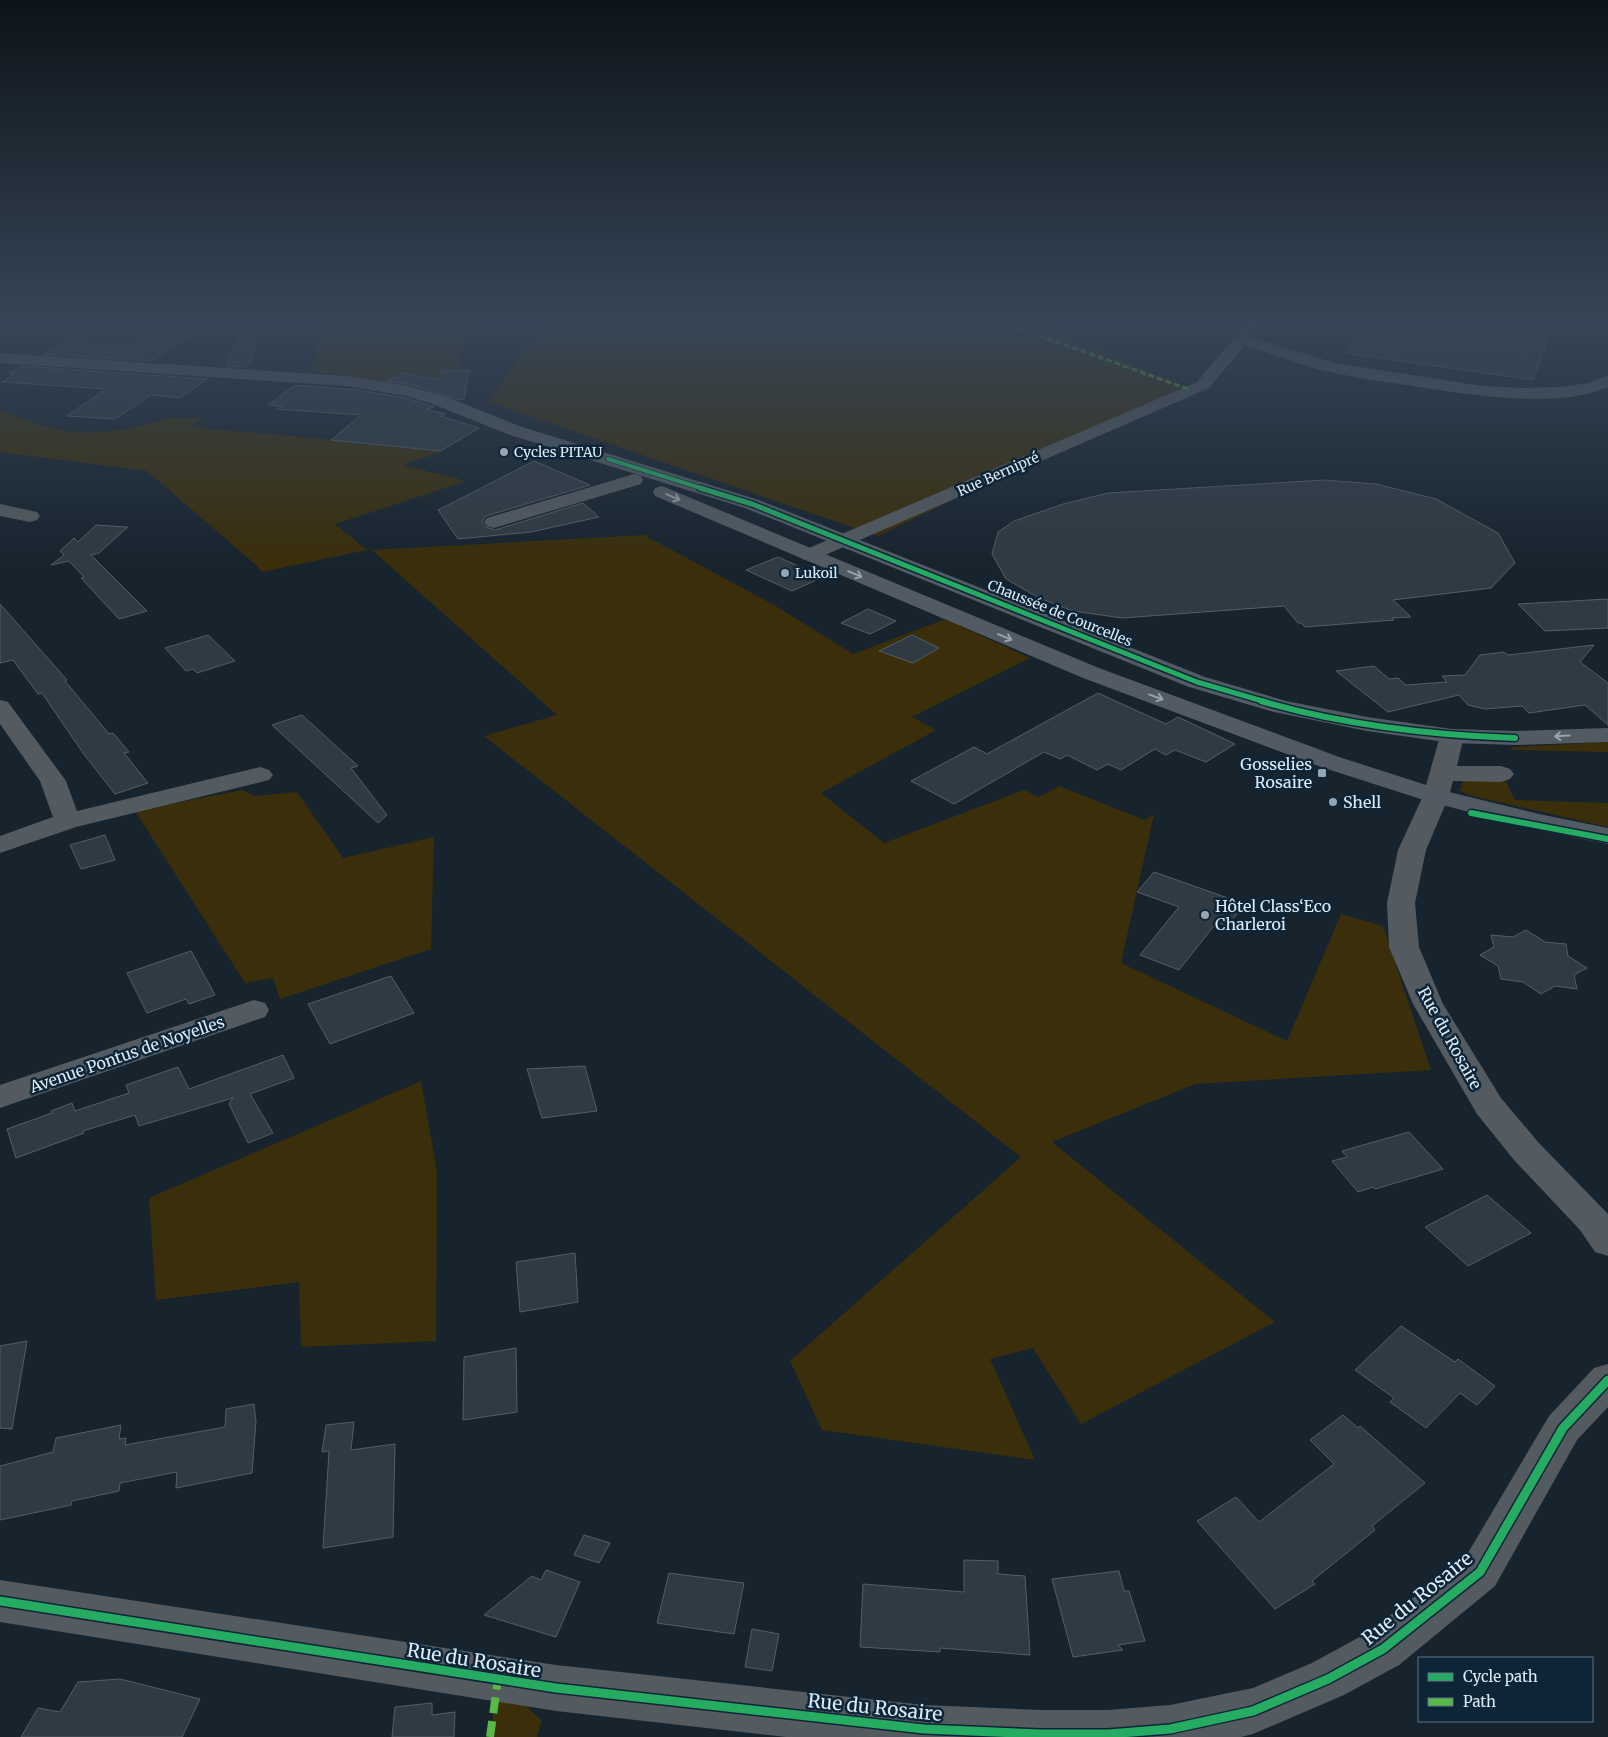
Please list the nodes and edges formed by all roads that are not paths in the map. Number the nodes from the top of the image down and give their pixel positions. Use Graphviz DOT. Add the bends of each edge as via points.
graph roads {
  1 [pos="441,401"];
  2 [pos="1164,401"];
  3 [pos="516,431"];
  4 [pos="658,475"];
  5 [pos="634,480"];
  6 [pos="0,510"];
  7 [pos="30,516"];
  8 [pos="494,522"];
  9 [pos="845,541"];
  10 [pos="809,555"];
  11 [pos="0,707"];
  12 [pos="1608,735"];
  13 [pos="1452,736"];
  14 [pos="260,774"];
  15 [pos="1501,774"];
  16 [pos="1439,784"];
  17 [pos="67,821"];
  18 [pos="1608,836"];
  19 [pos="0,845"];
  20 [pos="254,1010"];
  21 [pos="0,1097"];
  22 [pos="1608,1242"];
  23 [pos="1608,1380"];
  24 [pos="0,1601"];
  25 [pos="1171,1733"];
  1 -- 3 [label="main road, Chaussée de Courcelles"];
  2 -- 9 [label="street, Rue Bernipré"];
  3 -- 4 [label="main road, Chaussée de Courcelles"];
  3 -- 5 [label="main road, Chaussée de Courcelles"];
  4 -- 5 [label="main road"];
  4 -- 9 [label="main road, Chaussée de Courcelles" via="752,504"];
  5 -- 8 [label="street"];
  5 -- 10 [label="main road, Chaussée de Courcelles, one-way"];
  6 -- 7 [label="street"];
  9 -- 10 [label="street, Rue Bernipré"];
  9 -- 13 [label="main road, Chaussée de Courcelles" via="1197,682 1282,707"];
  10 -- 16 [label="main road, Chaussée de Courcelles, one-way" via="1091,673 1333,763"];
  11 -- 17 [label="street" via="53,781"];
  12 -- 13 [label="main road, Chaussée de Courcelles, one-way"];
  13 -- 16 [label="street, Rue du Rosaire"];
  14 -- 17 [label="street"];
  15 -- 16 [label="street"];
  16 -- 18 [label="main road, Chaussée de Courcelles" via="1538,822"];
  16 -- 22 [label="street, Rue du Rosaire" via="1412,850 1401,904 1404,947 1428,1004 1489,1106 1526,1151 1593,1220"];
  17 -- 19 [label="street"];
  20 -- 21 [label="street, Avenue Pontus de Noyelles"];
  23 -- 25 [label="street, Rue du Rosaire" via="1563,1428 1480,1572 1383,1649 1328,1679 1253,1711"];
  24 -- 25 [label="street, Rue du Rosaire" via="556,1688 924,1729 1060,1734"];
}
